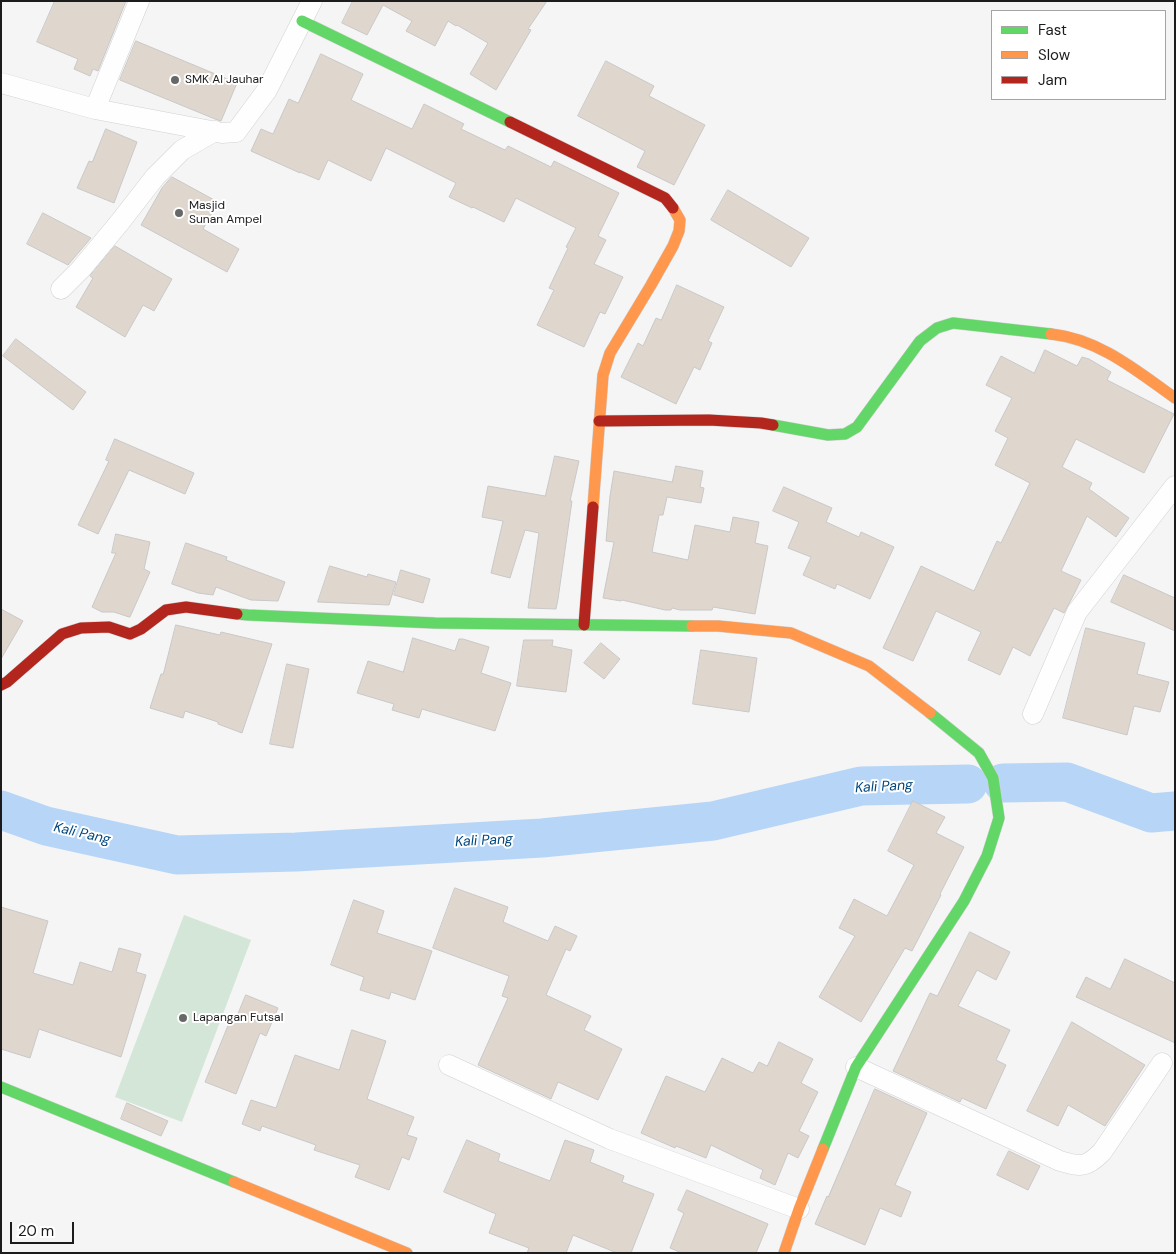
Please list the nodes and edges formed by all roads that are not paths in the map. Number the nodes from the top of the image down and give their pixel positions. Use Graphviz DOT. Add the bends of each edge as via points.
graph roads {
  1 [pos="139,1"];
  2 [pos="312,1"];
  3 [pos="302,21"];
  4 [pos="1,83"];
  5 [pos="95,109"];
  6 [pos="215,131"];
  7 [pos="62,289"];
  8 [pos="1175,398"];
  9 [pos="599,421"];
  10 [pos="1175,486"];
  11 [pos="584,625"];
  12 [pos="1,684"];
  13 [pos="1033,714"];
  14 [pos="1162,1063"];
  15 [pos="449,1065"];
  16 [pos="856,1067"];
  17 [pos="1,1087"];
  18 [pos="798,1209"];
  19 [pos="407,1253"];
  20 [pos="784,1253"];
  1 -- 5 [label="street"];
  2 -- 3 [label="street"];
  3 -- 6 [label="street" via="267,90 236,132"];
  3 -- 9 [label="street" via="665,198 674,210 680,222 677,238 610,354 602,375"];
  4 -- 5 [label="street"];
  5 -- 6 [label="street"];
  6 -- 7 [label="street" via="182,150 155,177"];
  8 -- 9 [label="street" via="1095,345 1064,335 953,323 937,328 920,341 858,427 845,434 828,435 761,423 709,420"];
  9 -- 11 [label="street"];
  10 -- 13 [label="street" via="1077,612"];
  11 -- 12 [label="street" via="436,624 258,616 186,607 166,610 130,634 109,627 82,628 62,634"];
  11 -- 16 [label="street" via="718,626 791,634 869,666 979,753 993,778 999,818 987,856 964,901"];
  14 -- 16 [label="street" via="1102,1152 1083,1166 1060,1161"];
  15 -- 18 [label="street" via="610,1139"];
  16 -- 18 [label="street"];
  17 -- 19 [label="street"];
  18 -- 20 [label="street"];
}
